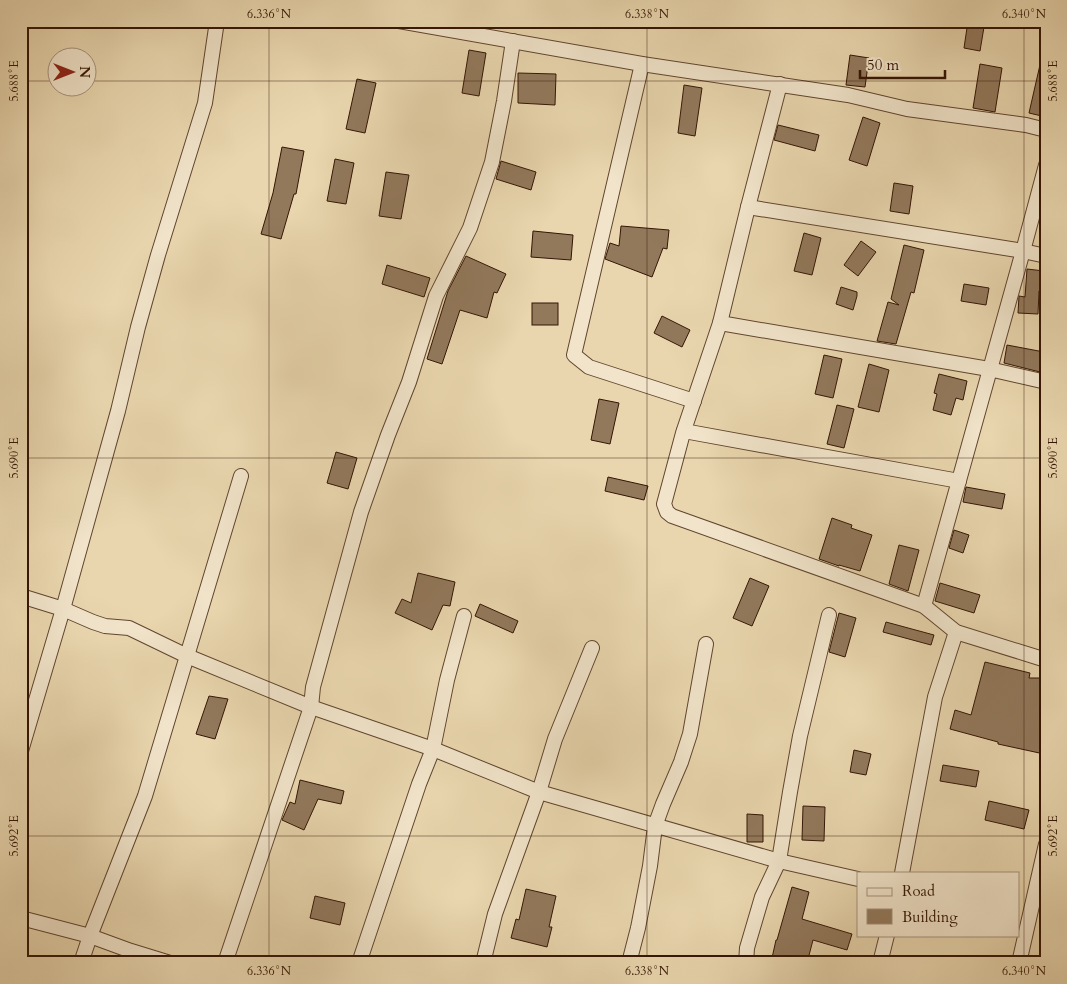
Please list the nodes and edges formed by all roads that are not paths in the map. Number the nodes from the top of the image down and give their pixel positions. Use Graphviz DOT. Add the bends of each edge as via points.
graph roads {
  1 [pos="218,21"];
  2 [pos="399,21"];
  3 [pos="513,41"];
  4 [pos="642,64"];
  5 [pos="780,84"];
  6 [pos="1046,130"];
  7 [pos="1046,165"];
  8 [pos="748,207"];
  9 [pos="1023,251"];
  10 [pos="1046,256"];
  11 [pos="720,322"];
  12 [pos="989,369"];
  13 [pos="1046,382"];
  14 [pos="694,401"];
  15 [pos="684,431"];
  16 [pos="240,476"];
  17 [pos="959,482"];
  18 [pos="21,596"];
  19 [pos="924,606"];
  20 [pos="63,608"];
  21 [pos="829,615"];
  22 [pos="464,616"];
  23 [pos="956,632"];
  24 [pos="706,644"];
  25 [pos="592,648"];
  26 [pos="187,656"];
  27 [pos="1046,660"];
  28 [pos="311,707"];
  29 [pos="433,749"];
  30 [pos="21,751"];
  31 [pos="539,792"];
  32 [pos="655,826"];
  33 [pos="1046,844"];
  34 [pos="779,861"];
  35 [pos="902,872"];
  36 [pos="857,879"];
  37 [pos="21,918"];
  38 [pos="90,936"];
  39 [pos="887,936"];
  40 [pos="81,963"];
  41 [pos="170,963"];
  42 [pos="225,963"];
  43 [pos="359,963"];
  44 [pos="482,963"];
  45 [pos="630,963"];
  46 [pos="746,963"];
  47 [pos="880,963"];
  48 [pos="1019,963"];
  1 -- 20 [label="street" via="205,103 155,264"];
  2 -- 3 [label="street"];
  3 -- 4 [label="street"];
  3 -- 28 [label="street" via="492,162 470,228 436,296 409,382 361,512 313,687"];
  4 -- 5 [label="street"];
  4 -- 14 [label="street" via="574,355 589,367"];
  5 -- 6 [label="street" via="848,94 908,109"];
  5 -- 8 [label="street"];
  7 -- 9 [label="street"];
  8 -- 9 [label="street"];
  8 -- 11 [label="street"];
  9 -- 10 [label="street"];
  9 -- 12 [label="street"];
  11 -- 12 [label="street"];
  11 -- 14 [label="street"];
  12 -- 13 [label="street"];
  12 -- 17 [label="street"];
  14 -- 15 [label="street"];
  15 -- 17 [label="street"];
  15 -- 19 [label="street" via="664,504 672,516"];
  16 -- 26 [label="street"];
  17 -- 19 [label="street"];
  18 -- 20 [label="street"];
  19 -- 23 [label="street"];
  20 -- 26 [label="street" via="105,626 129,628"];
  20 -- 30 [label="street"];
  21 -- 34 [label="street" via="800,736"];
  22 -- 29 [label="street"];
  23 -- 27 [label="street"];
  23 -- 35 [label="street" via="935,697"];
  24 -- 32 [label="street" via="690,734"];
  25 -- 31 [label="street" via="555,739"];
  26 -- 28 [label="street"];
  26 -- 38 [label="street" via="145,796"];
  28 -- 29 [label="street"];
  28 -- 42 [label="street"];
  29 -- 31 [label="street"];
  29 -- 43 [label="street"];
  31 -- 32 [label="street"];
  31 -- 44 [label="street" via="495,914"];
  32 -- 34 [label="street"];
  32 -- 45 [label="street"];
  33 -- 48 [label="street"];
  34 -- 36 [label="street"];
  34 -- 46 [label="street" via="762,897"];
  37 -- 38 [label="street"];
  38 -- 40 [label="street"];
  38 -- 41 [label="street"];
  39 -- 47 [label="street"];
}
